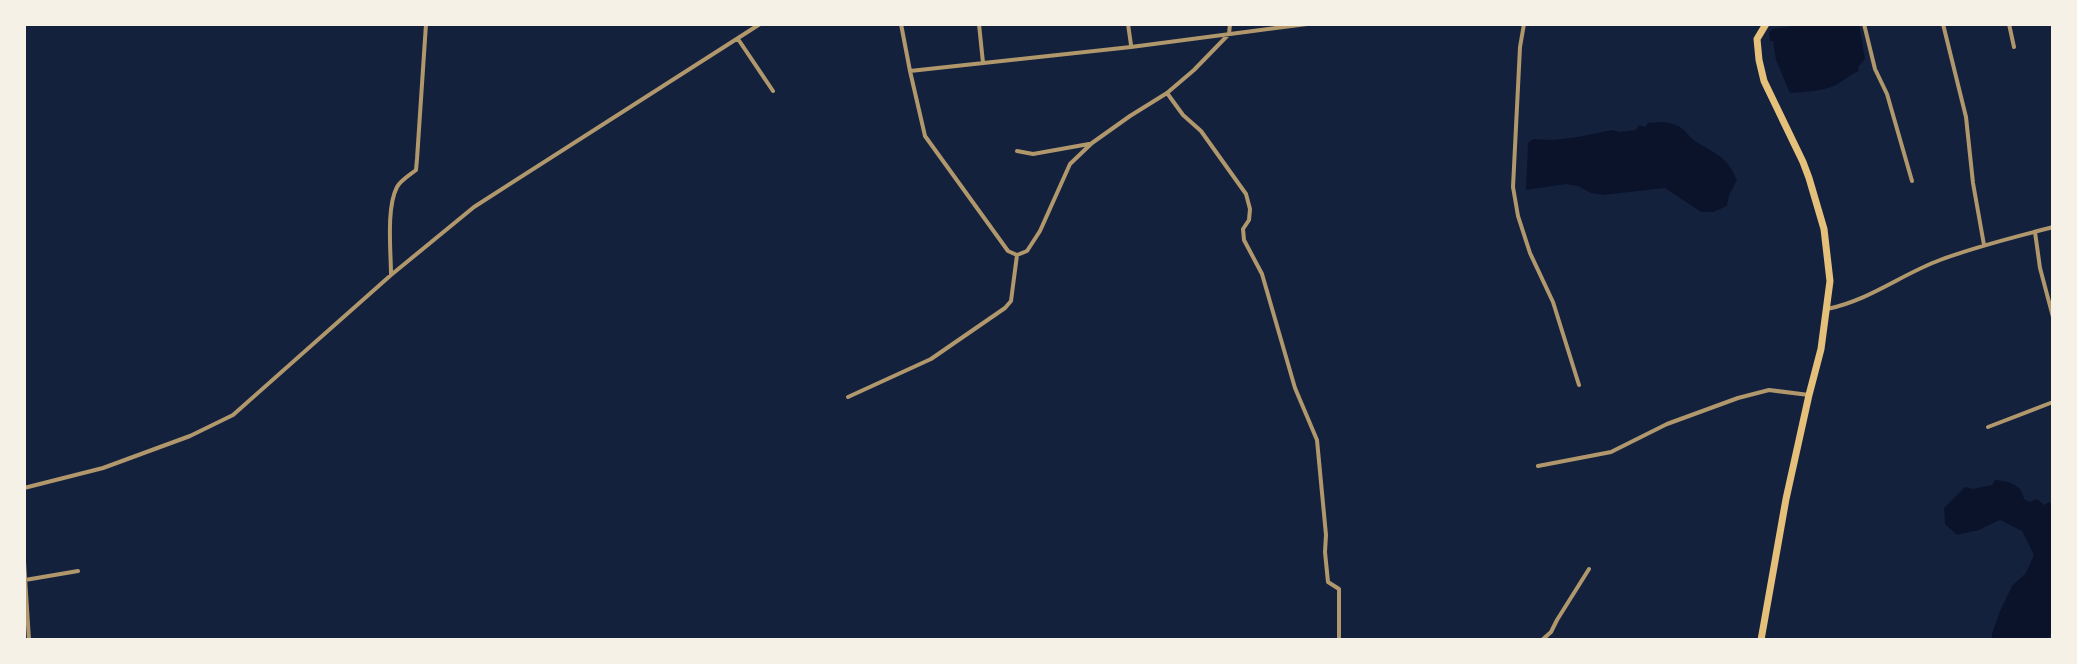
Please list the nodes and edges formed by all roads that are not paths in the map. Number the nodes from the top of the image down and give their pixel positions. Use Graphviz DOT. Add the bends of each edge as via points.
graph roads {
  1 [pos="426,24"];
  2 [pos="758,24"];
  3 [pos="901,24"];
  4 [pos="979,24"];
  5 [pos="1128,24"];
  6 [pos="1230,24"];
  7 [pos="1307,24"];
  8 [pos="1524,24"];
  9 [pos="1766,24"];
  10 [pos="1864,24"];
  11 [pos="1943,24"];
  12 [pos="2009,24"];
  13 [pos="1229,34"];
  14 [pos="738,39"];
  15 [pos="1131,47"];
  16 [pos="2014,47"];
  17 [pos="983,63"];
  18 [pos="910,71"];
  19 [pos="773,91"];
  20 [pos="1167,93"];
  21 [pos="1092,143"];
  22 [pos="1017,151"];
  23 [pos="1912,181"];
  24 [pos="2053,227"];
  25 [pos="2035,232"];
  26 [pos="1984,245"];
  27 [pos="1017,255"];
  28 [pos="391,275"];
  29 [pos="1827,309"];
  30 [pos="2053,317"];
  31 [pos="1579,385"];
  32 [pos="1809,395"];
  33 [pos="848,397"];
  34 [pos="2053,402"];
  35 [pos="1988,427"];
  36 [pos="1538,466"];
  37 [pos="24,488"];
  38 [pos="24,562"];
  39 [pos="1589,569"];
  40 [pos="78,571"];
  41 [pos="25,580"];
  42 [pos="29,640"];
  43 [pos="1339,640"];
  44 [pos="1542,640"];
  45 [pos="1761,640"];
  1 -- 28 [label="street" via="416,170 395,191"];
  2 -- 14 [label="street"];
  3 -- 18 [label="street"];
  4 -- 17 [label="street"];
  5 -- 15 [label="street"];
  6 -- 13 [label="street"];
  7 -- 13 [label="street"];
  8 -- 31 [label="street" via="1513,187 1530,253 1553,302"];
  9 -- 29 [label="main road" via="1757,39 1759,60 1803,162 1824,229 1830,281"];
  10 -- 23 [label="street"];
  11 -- 26 [label="street" via="1966,117"];
  12 -- 16 [label="street"];
  13 -- 15 [label="street"];
  13 -- 20 [label="street"];
  14 -- 19 [label="street"];
  14 -- 28 [label="street" via="474,207"];
  15 -- 17 [label="street"];
  17 -- 18 [label="street"];
  18 -- 27 [label="street" via="925,136 1008,251"];
  20 -- 21 [label="street"];
  20 -- 43 [label="street" via="1246,194 1250,209 1244,240 1262,274 1295,388 1317,440 1326,575 1339,589"];
  21 -- 22 [label="street" via="1033,154"];
  21 -- 27 [label="street" via="1070,164 1040,231 1027,251"];
  24 -- 25 [label="street"];
  25 -- 26 [label="street"];
  25 -- 30 [label="street"];
  26 -- 29 [label="street"];
  27 -- 33 [label="street" via="1011,301 1005,308 931,359"];
  28 -- 37 [label="street" via="233,415 103,468"];
  29 -- 32 [label="main road"];
  32 -- 36 [label="street" via="1769,390 1738,398 1611,452"];
  32 -- 45 [label="main road"];
  34 -- 35 [label="street"];
  38 -- 41 [label="street"];
  39 -- 44 [label="street"];
  40 -- 41 [label="street"];
  41 -- 42 [label="street"];
}
